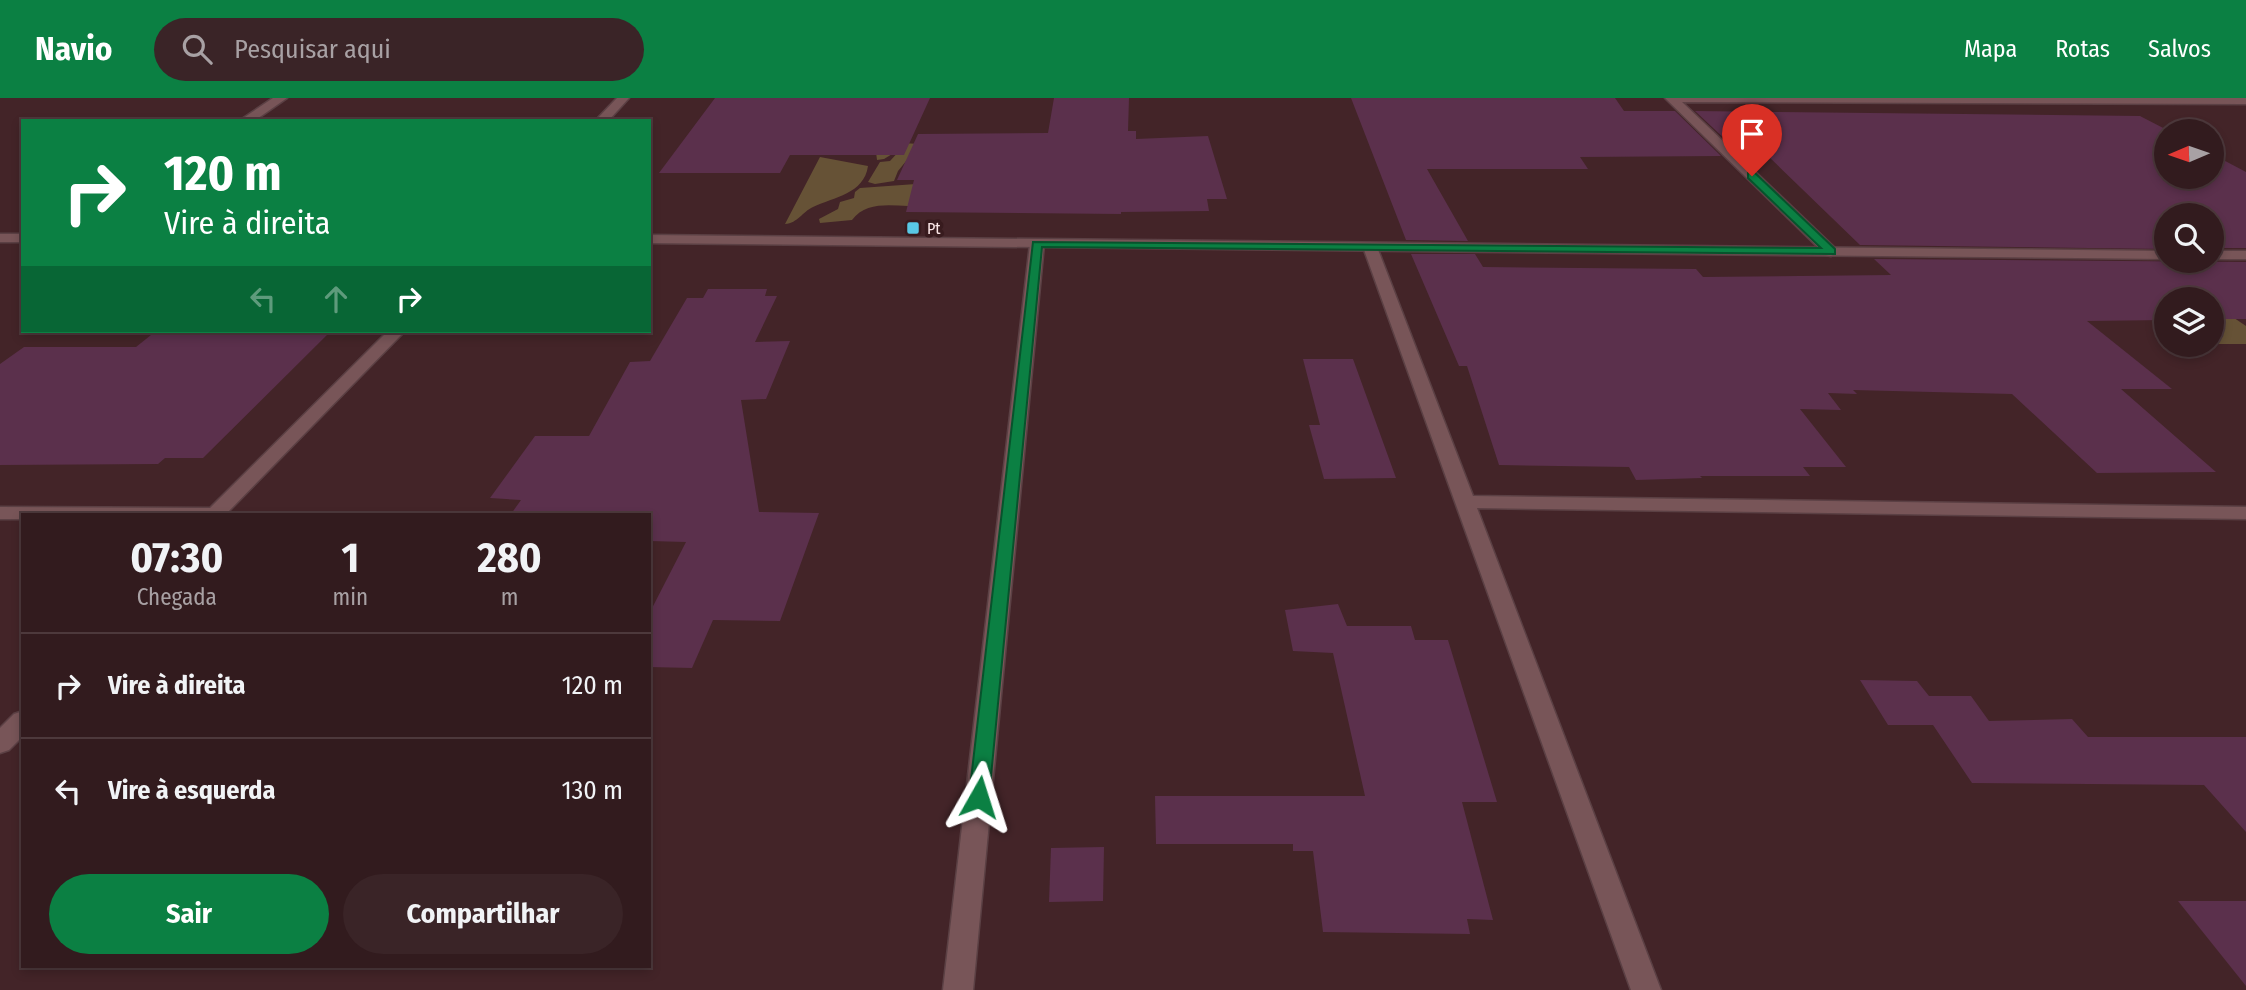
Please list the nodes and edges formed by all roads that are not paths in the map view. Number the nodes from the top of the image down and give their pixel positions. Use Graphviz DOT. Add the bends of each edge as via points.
graph roads {
  1 [pos="281,98"];
  2 [pos="623,98"];
  3 [pos="1671,99"];
  4 [pos="2246,101"];
  5 [pos="248,119"];
  6 [pos="603,119"];
  7 [pos="0,238"];
  8 [pos="21,238"];
  9 [pos="651,239"];
  10 [pos="1037,244"];
  11 [pos="1370,247"];
  12 [pos="1831,252"];
  13 [pos="2154,255"];
  14 [pos="2224,255"];
  15 [pos="2246,256"];
  16 [pos="395,333"];
  17 [pos="1464,502"];
  18 [pos="0,513"];
  19 [pos="21,513"];
  20 [pos="216,513"];
  21 [pos="2246,513"];
  22 [pos="21,722"];
  23 [pos="0,744"];
  24 [pos="958,990"];
  25 [pos="1646,990"];
  1 -- 5 [label="street"];
  2 -- 6 [label="street"];
  3 -- 4 [label="street"];
  3 -- 12 [label="street"];
  7 -- 8 [label="street"];
  9 -- 10 [label="street"];
  10 -- 11 [label="street"];
  10 -- 24 [label="street"];
  11 -- 12 [label="street"];
  11 -- 17 [label="street"];
  12 -- 13 [label="street"];
  14 -- 15 [label="street"];
  16 -- 20 [label="street"];
  17 -- 21 [label="street"];
  17 -- 25 [label="street"];
  18 -- 19 [label="street"];
  22 -- 23 [label="street"];
}
